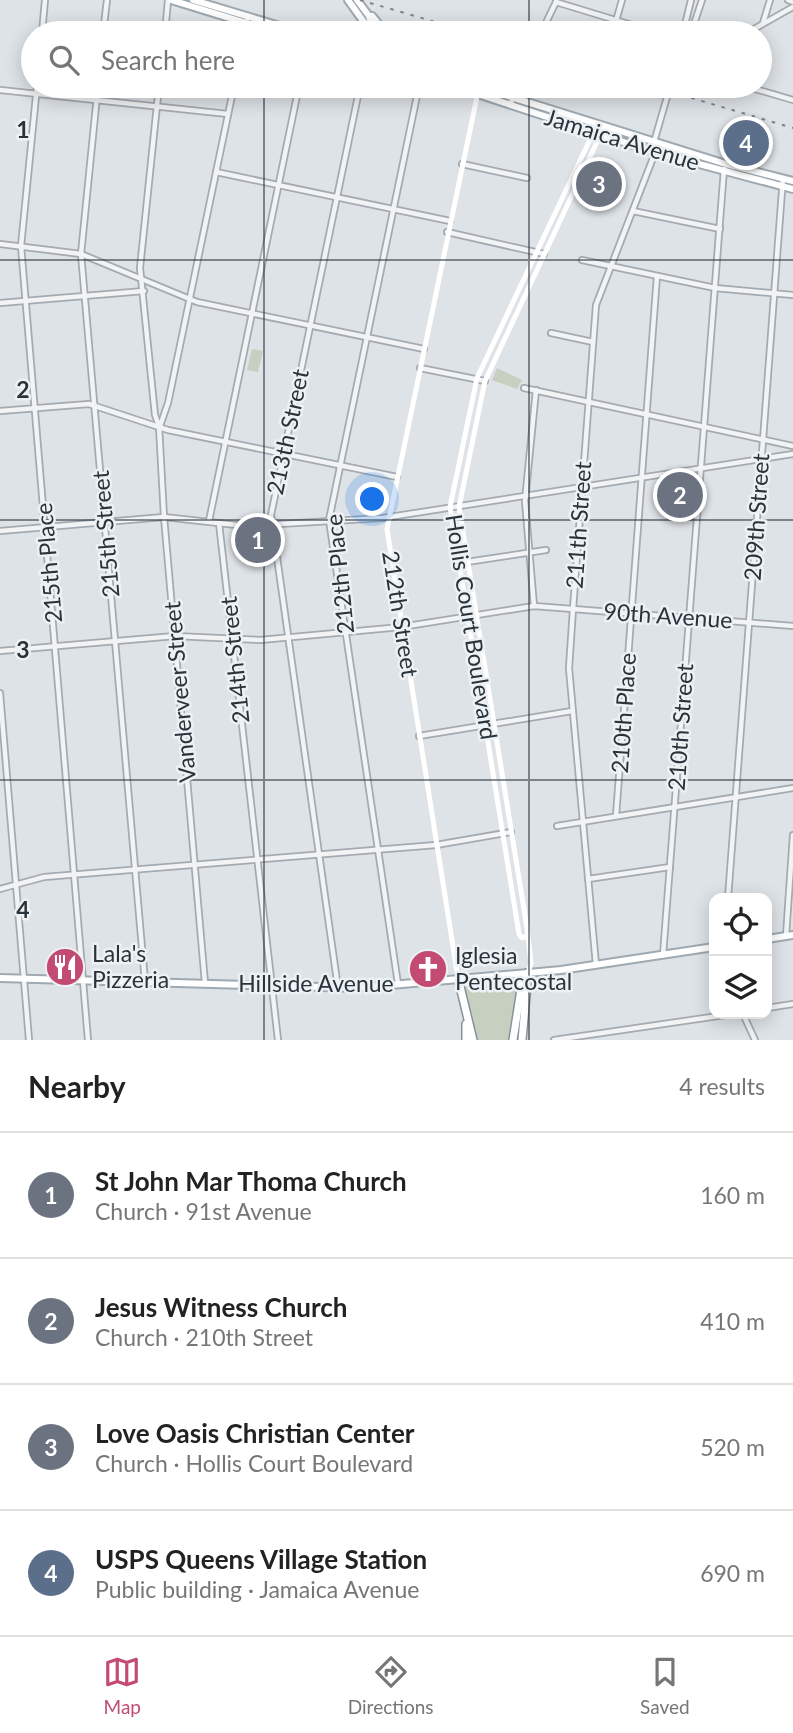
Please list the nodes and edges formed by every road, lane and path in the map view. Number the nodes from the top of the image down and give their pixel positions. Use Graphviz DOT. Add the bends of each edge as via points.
graph roads {
  1 [pos="45,0"];
  2 [pos="107,0"];
  3 [pos="169,0"];
  4 [pos="193,0"];
  5 [pos="348,0"];
  6 [pos="358,0"];
  7 [pos="622,0"];
  8 [pos="691,0"];
  9 [pos="702,0"];
  10 [pos="770,0"];
  11 [pos="788,0"];
  12 [pos="556,1"];
  13 [pos="793,4"];
  14 [pos="365,10"];
  15 [pos="247,20"];
  16 [pos="43,21"];
  17 [pos="104,21"];
  18 [pos="166,21"];
  19 [pos="251,21"];
  20 [pos="361,21"];
  21 [pos="371,21"];
  22 [pos="375,21"];
  23 [pos="547,21"];
  24 [pos="616,21"];
  25 [pos="686,21"];
  26 [pos="695,21"];
  27 [pos="764,21"];
  28 [pos="768,21"];
  29 [pos="0,90"];
  30 [pos="21,92"];
  31 [pos="772,94"];
  32 [pos="36,98"];
  33 [pos="76,98"];
  34 [pos="158,98"];
  35 [pos="231,98"];
  36 [pos="297,98"];
  37 [pos="357,98"];
  38 [pos="416,98"];
  39 [pos="476,98"];
  40 [pos="496,98"];
  41 [pos="513,98"];
  42 [pos="516,98"];
  43 [pos="667,98"];
  44 [pos="96,100"];
  45 [pos="793,100"];
  46 [pos="510,105"];
  47 [pos="157,107"];
  48 [pos="228,114"];
  49 [pos="600,126"];
  50 [pos="597,134"];
  51 [pos="654,142"];
  52 [pos="654,152"];
  53 [pos="462,164"];
  54 [pos="725,168"];
  55 [pos="216,172"];
  56 [pos="527,178"];
  57 [pos="793,181"];
  58 [pos="782,182"];
  59 [pos="279,186"];
  60 [pos="566,188"];
  61 [pos="793,189"];
  62 [pos="575,191"];
  63 [pos="337,197"];
  64 [pos="393,209"];
  65 [pos="633,211"];
  66 [pos="551,220"];
  67 [pos="450,221"];
  68 [pos="559,224"];
  69 [pos="720,229"];
  70 [pos="447,232"];
  71 [pos="0,244"];
  72 [pos="21,246"];
  73 [pos="538,250"];
  74 [pos="81,254"];
  75 [pos="544,254"];
  76 [pos="582,260"];
  77 [pos="612,266"];
  78 [pos="657,276"];
  79 [pos="142,280"];
  80 [pos="715,288"];
  81 [pos="144,291"];
  82 [pos="775,293"];
  83 [pos="85,295"];
  84 [pos="515,295"];
  85 [pos="793,295"];
  86 [pos="190,298"];
  87 [pos="525,299"];
  88 [pos="26,300"];
  89 [pos="0,303"];
  90 [pos="252,313"];
  91 [pos="310,325"];
  92 [pos="551,333"];
  93 [pos="366,337"];
  94 [pos="496,338"];
  95 [pos="505,341"];
  96 [pos="593,342"];
  97 [pos="424,349"];
  98 [pos="420,368"];
  99 [pos="477,378"];
  100 [pos="485,381"];
  101 [pos="524,388"];
  102 [pos="536,390"];
  103 [pos="155,402"];
  104 [pos="589,402"];
  105 [pos="168,403"];
  106 [pos="95,405"];
  107 [pos="35,408"];
  108 [pos="0,411"];
  109 [pos="646,415"];
  110 [pos="468,422"];
  111 [pos="476,424"];
  112 [pos="159,426"];
  113 [pos="704,427"];
  114 [pos="763,439"];
  115 [pos="226,441"];
  116 [pos="793,446"];
  117 [pos="283,453"];
  118 [pos="793,454"];
  119 [pos="762,458"];
  120 [pos="339,465"];
  121 [pos="459,466"];
  122 [pos="701,467"];
  123 [pos="467,468"];
  124 [pos="397,477"];
  125 [pos="642,477"];
  126 [pos="582,486"];
  127 [pos="525,496"];
  128 [pos="450,507"];
  129 [pos="459,507"];
  130 [pos="164,517"];
  131 [pos="388,517"];
  132 [pos="329,520"];
  133 [pos="209,521"];
  134 [pos="105,522"];
  135 [pos="219,523"];
  136 [pos="272,524"];
  137 [pos="45,527"];
  138 [pos="0,531"];
  139 [pos="546,550"];
  140 [pos="529,551"];
  141 [pos="468,562"];
  142 [pos="460,564"];
  143 [pos="534,606"];
  144 [pos="573,609"];
  145 [pos="631,613"];
  146 [pos="476,615"];
  147 [pos="468,616"];
  148 [pos="690,618"];
  149 [pos="749,622"];
  150 [pos="793,626"];
  151 [pos="401,627"];
  152 [pos="346,632"];
  153 [pos="175,636"];
  154 [pos="290,637"];
  155 [pos="232,638"];
  156 [pos="116,641"];
  157 [pos="56,646"];
  158 [pos="0,651"];
  159 [pos="478,654"];
  160 [pos="0,693"];
  161 [pos="572,711"];
  162 [pos="490,725"];
  163 [pos="419,736"];
  164 [pos="793,788"];
  165 [pos="736,797"];
  166 [pos="675,807"];
  167 [pos="616,816"];
  168 [pos="583,822"];
  169 [pos="557,826"];
  170 [pos="508,833"];
  171 [pos="793,835"];
  172 [pos="436,845"];
  173 [pos="378,849"];
  174 [pos="320,853"];
  175 [pos="257,858"];
  176 [pos="194,863"];
  177 [pos="670,867"];
  178 [pos="135,869"];
  179 [pos="517,869"];
  180 [pos="510,872"];
  181 [pos="76,874"];
  182 [pos="588,879"];
  183 [pos="17,884"];
  184 [pos="0,889"];
  185 [pos="728,893"];
  186 [pos="522,899"];
  187 [pos="514,902"];
  188 [pos="527,936"];
  189 [pos="789,936"];
  190 [pos="709,948"];
  191 [pos="663,955"];
  192 [pos="596,965"];
  193 [pos="528,973"];
  194 [pos="0,978"];
  195 [pos="24,978"];
  196 [pos="458,978"];
  197 [pos="83,979"];
  198 [pos="145,982"];
  199 [pos="205,984"];
  200 [pos="398,984"];
  201 [pos="272,986"];
  202 [pos="338,988"];
  203 [pos="793,1004"];
  204 [pos="772,1007"];
  205 [pos="466,1017"];
  206 [pos="709,1017"];
  207 [pos="745,1019"];
  208 [pos="29,1040"];
  209 [pos="88,1040"];
  210 [pos="278,1040"];
  211 [pos="466,1040"];
  212 [pos="473,1040"];
  213 [pos="513,1040"];
  214 [pos="522,1040"];
  215 [pos="554,1040"];
  216 [pos="755,1040"];
  1 -- 16 [label="street"];
  2 -- 17 [label="street"];
  3 -- 15 [label="main road"];
  3 -- 18 [label="street"];
  4 -- 15 [label="main road"];
  5 -- 20 [label="main road"];
  6 -- 14 [label="main road"];
  7 -- 24 [label="street"];
  8 -- 25 [label="street"];
  9 -- 26 [label="street"];
  10 -- 27 [label="street"];
  11 -- 13 [label="street"];
  12 -- 23 [label="street"];
  12 -- 24 [label="street"];
  13 -- 28 [label="street"];
  14 -- 21 [label="main road"];
  14 -- 22 [label="main road"];
  15 -- 19 [label="main road"];
  29 -- 30 [label="street"];
  31 -- 45 [label="street"];
  32 -- 72 [label="street, 215th Place"];
  33 -- 44 [label="street"];
  34 -- 47 [label="street, Vanderveer Street"];
  35 -- 48 [label="street"];
  36 -- 59 [label="street"];
  37 -- 63 [label="street, 213th Street"];
  38 -- 64 [label="street, 212th Place"];
  39 -- 53 [label="main road, 212th Street"];
  40 -- 46 [label="main road, Jamaica Avenue"];
  41 -- 46 [label="street"];
  42 -- 49 [label="main road, Jamaica Avenue"];
  43 -- 51 [label="street, 211th Street"];
  44 -- 47 [label="street"];
  44 -- 74 [label="street, 215th Street"];
  46 -- 50 [label="main road, Jamaica Avenue"];
  47 -- 48 [label="street"];
  47 -- 79 [label="street, Vanderveer Street"];
  48 -- 55 [label="street"];
  49 -- 50 [label="main road, Hollis Court Boulevard"];
  49 -- 51 [label="main road, Jamaica Avenue"];
  50 -- 52 [label="main road, Jamaica Avenue"];
  50 -- 60 [label="main road, Hollis Court Boulevard"];
  50 -- 62 [label="main road, Hollis Court Boulevard"];
  51 -- 52 [label="street, 211th Street"];
  51 -- 54 [label="main road, Jamaica Avenue"];
  52 -- 54 [label="main road, Jamaica Avenue"];
  52 -- 65 [label="street, 211th Street"];
  53 -- 56 [label="street"];
  53 -- 67 [label="main road, 212th Street"];
  54 -- 58 [label="main road, Jamaica Avenue"];
  54 -- 69 [label="street, 210th Street"];
  55 -- 59 [label="street"];
  55 -- 86 [label="street"];
  57 -- 58 [label="main road, Jamaica Avenue"];
  58 -- 61 [label="main road, Jamaica Avenue"];
  58 -- 82 [label="street, 209th Street"];
  59 -- 63 [label="street"];
  59 -- 90 [label="street"];
  60 -- 62 [label="main road"];
  60 -- 66 [label="main road, Hollis Court Boulevard"];
  62 -- 68 [label="main road, Hollis Court Boulevard"];
  63 -- 64 [label="street"];
  63 -- 91 [label="street, 213th Street"];
  64 -- 67 [label="street"];
  64 -- 93 [label="street, 212th Place"];
  65 -- 69 [label="street"];
  65 -- 77 [label="street, 211th Street"];
  66 -- 68 [label="main road"];
  66 -- 73 [label="main road, Hollis Court Boulevard"];
  67 -- 70 [label="main road, 212th Street"];
  68 -- 75 [label="main road, Hollis Court Boulevard"];
  69 -- 80 [label="street, 210th Street"];
  70 -- 73 [label="street"];
  70 -- 97 [label="main road, 212th Street"];
  71 -- 72 [label="street"];
  72 -- 74 [label="street"];
  72 -- 88 [label="street, 215th Place"];
  73 -- 75 [label="street"];
  73 -- 84 [label="main road, Hollis Court Boulevard"];
  74 -- 79 [label="street"];
  74 -- 83 [label="street, 215th Street"];
  75 -- 87 [label="main road, Hollis Court Boulevard"];
  76 -- 77 [label="street"];
  77 -- 78 [label="street"];
  77 -- 96 [label="street, 211th Street" via="596,304"];
  78 -- 80 [label="street"];
  78 -- 109 [label="street, 210th Place"];
  79 -- 81 [label="street, Vanderveer Street"];
  79 -- 86 [label="street"];
  80 -- 82 [label="street"];
  80 -- 113 [label="street, 210th Street"];
  81 -- 83 [label="street"];
  81 -- 103 [label="street, Vanderveer Street"];
  82 -- 85 [label="street"];
  82 -- 114 [label="street, 209th Street"];
  83 -- 88 [label="street"];
  83 -- 106 [label="street, 215th Street"];
  84 -- 87 [label="main road"];
  84 -- 94 [label="main road, Hollis Court Boulevard"];
  86 -- 90 [label="street"];
  86 -- 105 [label="street"];
  87 -- 95 [label="main road, Hollis Court Boulevard"];
  88 -- 89 [label="street"];
  88 -- 107 [label="street, 215th Place"];
  90 -- 91 [label="street"];
  90 -- 115 [label="street"];
  91 -- 93 [label="street"];
  91 -- 117 [label="street, 213th Street"];
  92 -- 96 [label="street"];
  93 -- 97 [label="street"];
  93 -- 120 [label="street, 212th Place"];
  94 -- 95 [label="main road"];
  94 -- 99 [label="main road, Hollis Court Boulevard"];
  95 -- 100 [label="main road, Hollis Court Boulevard"];
  96 -- 104 [label="street, 211th Street"];
  97 -- 98 [label="main road, 212th Street"];
  98 -- 99 [label="street"];
  98 -- 124 [label="main road, 212th Street"];
  99 -- 100 [label="street"];
  99 -- 110 [label="main road, Hollis Court Boulevard"];
  100 -- 111 [label="main road, Hollis Court Boulevard"];
  101 -- 102 [label="street"];
  102 -- 104 [label="street"];
  102 -- 127 [label="street"];
  103 -- 105 [label="street"];
  103 -- 112 [label="street, Vanderveer Street"];
  104 -- 109 [label="street"];
  104 -- 126 [label="street, 211th Street"];
  105 -- 112 [label="street"];
  106 -- 107 [label="street"];
  106 -- 112 [label="street"];
  106 -- 134 [label="street, 215th Street"];
  107 -- 108 [label="street"];
  107 -- 137 [label="street, 215th Place"];
  109 -- 113 [label="street"];
  109 -- 125 [label="street, 210th Place"];
  110 -- 111 [label="main road"];
  110 -- 121 [label="main road, Hollis Court Boulevard"];
  111 -- 123 [label="main road, Hollis Court Boulevard"];
  112 -- 115 [label="street"];
  112 -- 130 [label="street, Vanderveer Street"];
  113 -- 114 [label="street"];
  113 -- 122 [label="street, 210th Street"];
  114 -- 116 [label="street"];
  114 -- 119 [label="street, 209th Street"];
  115 -- 117 [label="street"];
  115 -- 133 [label="street"];
  117 -- 120 [label="street"];
  117 -- 136 [label="street, 213th Street"];
  118 -- 119 [label="street"];
  119 -- 122 [label="street"];
  119 -- 149 [label="street, 209th Street"];
  120 -- 124 [label="street"];
  120 -- 132 [label="street, 212th Place"];
  121 -- 123 [label="main road"];
  121 -- 128 [label="main road, Hollis Court Boulevard"];
  122 -- 125 [label="street"];
  122 -- 148 [label="street, 210th Street"];
  123 -- 129 [label="main road, Hollis Court Boulevard"];
  124 -- 131 [label="main road, 212th Street"];
  125 -- 126 [label="street"];
  125 -- 145 [label="street, 210th Place"];
  126 -- 127 [label="street"];
  126 -- 144 [label="street, 211th Street"];
  127 -- 129 [label="street"];
  127 -- 140 [label="street"];
  128 -- 129 [label="street"];
  128 -- 131 [label="street"];
  128 -- 142 [label="main road, Hollis Court Boulevard"];
  129 -- 141 [label="main road, Hollis Court Boulevard"];
  130 -- 133 [label="street"];
  130 -- 134 [label="street"];
  130 -- 153 [label="street, Vanderveer Street"];
  131 -- 132 [label="street"];
  131 -- 151 [label="main road, 212th Street"];
  132 -- 136 [label="street"];
  132 -- 152 [label="street, 212th Place"];
  133 -- 135 [label="street"];
  134 -- 137 [label="street"];
  134 -- 156 [label="street, 215th Street"];
  135 -- 136 [label="street"];
  135 -- 155 [label="street, 214th Street"];
  136 -- 154 [label="street, 213th Street"];
  137 -- 138 [label="street"];
  137 -- 157 [label="street, 215th Place"];
  139 -- 140 [label="street"];
  140 -- 141 [label="street"];
  140 -- 143 [label="street"];
  141 -- 142 [label="street"];
  141 -- 146 [label="main road, Hollis Court Boulevard"];
  142 -- 147 [label="main road, Hollis Court Boulevard"];
  143 -- 144 [label="street, 90th Avenue"];
  143 -- 146 [label="street, 90th Avenue"];
  144 -- 145 [label="street, 90th Avenue"];
  144 -- 161 [label="street, 211th Street"];
  145 -- 148 [label="street, 90th Avenue"];
  145 -- 167 [label="street, 210th Place"];
  146 -- 147 [label="street, 90th Avenue"];
  146 -- 159 [label="main road, Hollis Court Boulevard"];
  147 -- 151 [label="street, 90th Avenue"];
  147 -- 159 [label="main road, Hollis Court Boulevard"];
  148 -- 149 [label="street, 90th Avenue"];
  148 -- 166 [label="street, 210th Street"];
  149 -- 150 [label="street, 90th Avenue"];
  149 -- 165 [label="street, 209th Street"];
  151 -- 152 [label="street, 90th Avenue"];
  151 -- 163 [label="main road, 212th Street"];
  152 -- 154 [label="street, 90th Avenue"];
  152 -- 173 [label="street, 212th Place"];
  153 -- 155 [label="street, 90th Avenue"];
  153 -- 156 [label="street, 90th Avenue"];
  153 -- 176 [label="street, Vanderveer Street"];
  154 -- 155 [label="street, 90th Avenue"];
  154 -- 174 [label="street, 213th Street"];
  155 -- 175 [label="street, 214th Street"];
  156 -- 157 [label="street, 90th Avenue"];
  156 -- 178 [label="street, 215th Street"];
  157 -- 158 [label="street, 90th Avenue"];
  157 -- 181 [label="street, 215th Place"];
  159 -- 162 [label="main road, Hollis Court Boulevard"];
  160 -- 183 [label="street"];
  161 -- 162 [label="street"];
  161 -- 168 [label="street, 211th Street"];
  162 -- 163 [label="street"];
  162 -- 170 [label="main road, Hollis Court Boulevard"];
  163 -- 172 [label="main road, 212th Street"];
  164 -- 165 [label="street"];
  165 -- 166 [label="street"];
  165 -- 185 [label="street, 209th Street"];
  166 -- 167 [label="street"];
  166 -- 177 [label="street, 210th Street"];
  167 -- 168 [label="street"];
  168 -- 169 [label="street"];
  168 -- 182 [label="street, 211th Street"];
  170 -- 172 [label="street"];
  170 -- 179 [label="main road, Hollis Court Boulevard"];
  170 -- 180 [label="main road, Hollis Court Boulevard"];
  171 -- 189 [label="street"];
  172 -- 173 [label="street"];
  172 -- 196 [label="main road, 212th Street"];
  173 -- 174 [label="street"];
  173 -- 200 [label="street, 212th Place"];
  174 -- 175 [label="street"];
  174 -- 202 [label="street, 213th Street"];
  175 -- 176 [label="street"];
  175 -- 201 [label="street, 214th Street"];
  176 -- 178 [label="street"];
  176 -- 199 [label="street, Vanderveer Street"];
  177 -- 182 [label="street"];
  177 -- 191 [label="street, 210th Street"];
  178 -- 181 [label="street"];
  178 -- 198 [label="street, 215th Street"];
  179 -- 180 [label="main road"];
  179 -- 186 [label="main road, Hollis Court Boulevard"];
  180 -- 187 [label="main road, Hollis Court Boulevard"];
  181 -- 183 [label="street"];
  181 -- 197 [label="street, 215th Place"];
  182 -- 192 [label="street, 211th Street"];
  183 -- 184 [label="street"];
  183 -- 195 [label="street"];
  186 -- 187 [label="main road"];
  186 -- 188 [label="main road, Hollis Court Boulevard"];
  187 -- 188 [label="main road, Hollis Court Boulevard" via="519,936"];
  188 -- 193 [label="main road, Hollis Court Boulevard"];
  190 -- 191 [label="main road, Hillside Avenue"];
  191 -- 192 [label="main road, Hillside Avenue"];
  192 -- 193 [label="main road, Hillside Avenue"];
  193 -- 196 [label="main road, Hillside Avenue"];
  193 -- 213 [label="highway"];
  193 -- 214 [label="highway"];
  194 -- 195 [label="main road, Hillside Avenue"];
  195 -- 197 [label="main road, Hillside Avenue"];
  195 -- 208 [label="street"];
  196 -- 200 [label="main road, Hillside Avenue"];
  196 -- 205 [label="highway"];
  197 -- 198 [label="main road, Hillside Avenue"];
  197 -- 209 [label="street, 215th Place"];
  198 -- 199 [label="main road, Hillside Avenue"];
  199 -- 201 [label="main road, Hillside Avenue"];
  200 -- 202 [label="main road, Hillside Avenue"];
  201 -- 202 [label="main road, Hillside Avenue"];
  201 -- 210 [label="street, 214th Street"];
  203 -- 204 [label="street"];
  205 -- 211 [label="highway"];
  205 -- 212 [label="highway"];
  206 -- 215 [label="street"];
  207 -- 216 [label="street"];
}
